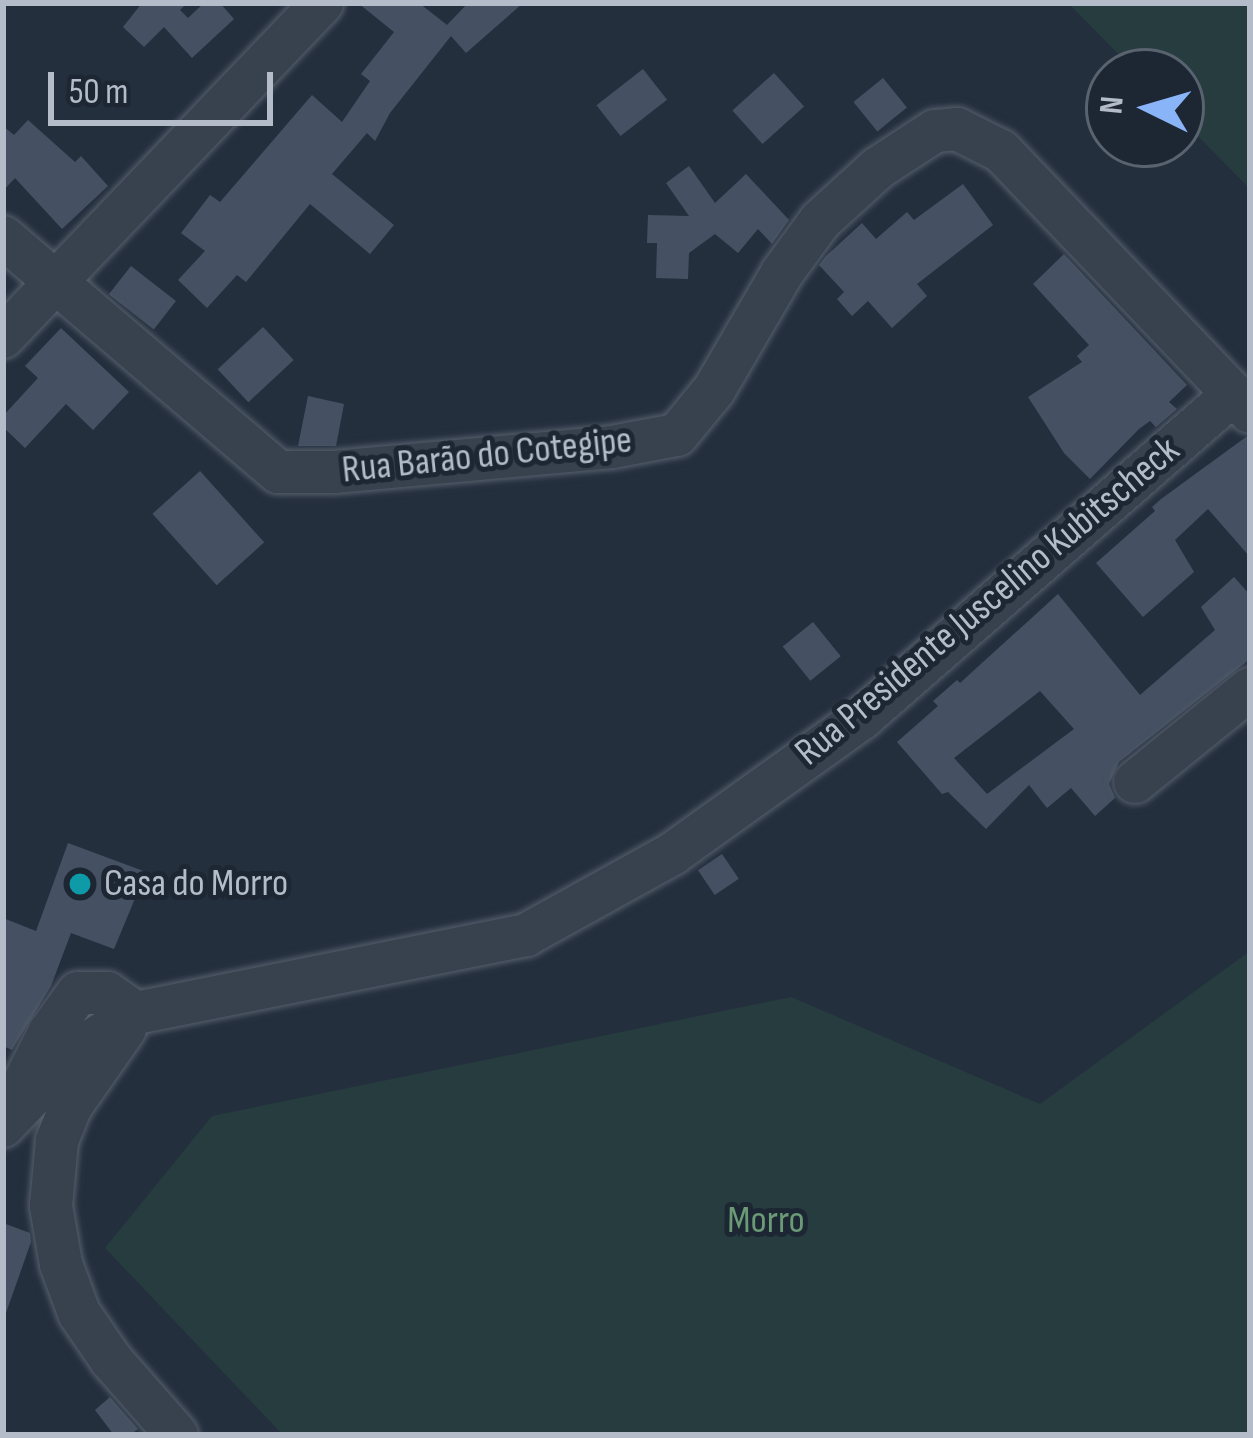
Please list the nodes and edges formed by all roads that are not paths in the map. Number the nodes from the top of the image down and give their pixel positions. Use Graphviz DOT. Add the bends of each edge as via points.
graph roads {
  1 [pos="322,3"];
  2 [pos="3,237"];
  3 [pos="52,280"];
  4 [pos="3,337"];
  5 [pos="1241,403"];
  6 [pos="1250,689"];
  7 [pos="1135,782"];
  8 [pos="136,1013"];
  9 [pos="7,1120"];
  10 [pos="177,1435"];
  1 -- 3 [label="street"];
  2 -- 3 [label="street, Rua Barão do Cotegipe"];
  3 -- 4 [label="street"];
  3 -- 5 [label="street, Rua Barão do Cotegipe" via="278,472 612,447 676,435 715,390 820,220 878,168 935,131 957,129 1001,152"];
  5 -- 8 [label="street, Rua Presidente Juscelino Kubitscheck" via="862,718 672,854 526,935"];
  6 -- 7 [label="street"];
  8 -- 9 [label="street" via="107,993 78,994 26,1073"];
  8 -- 10 [label="street" via="71,1106 57,1141 51,1206 79,1313"];
}
